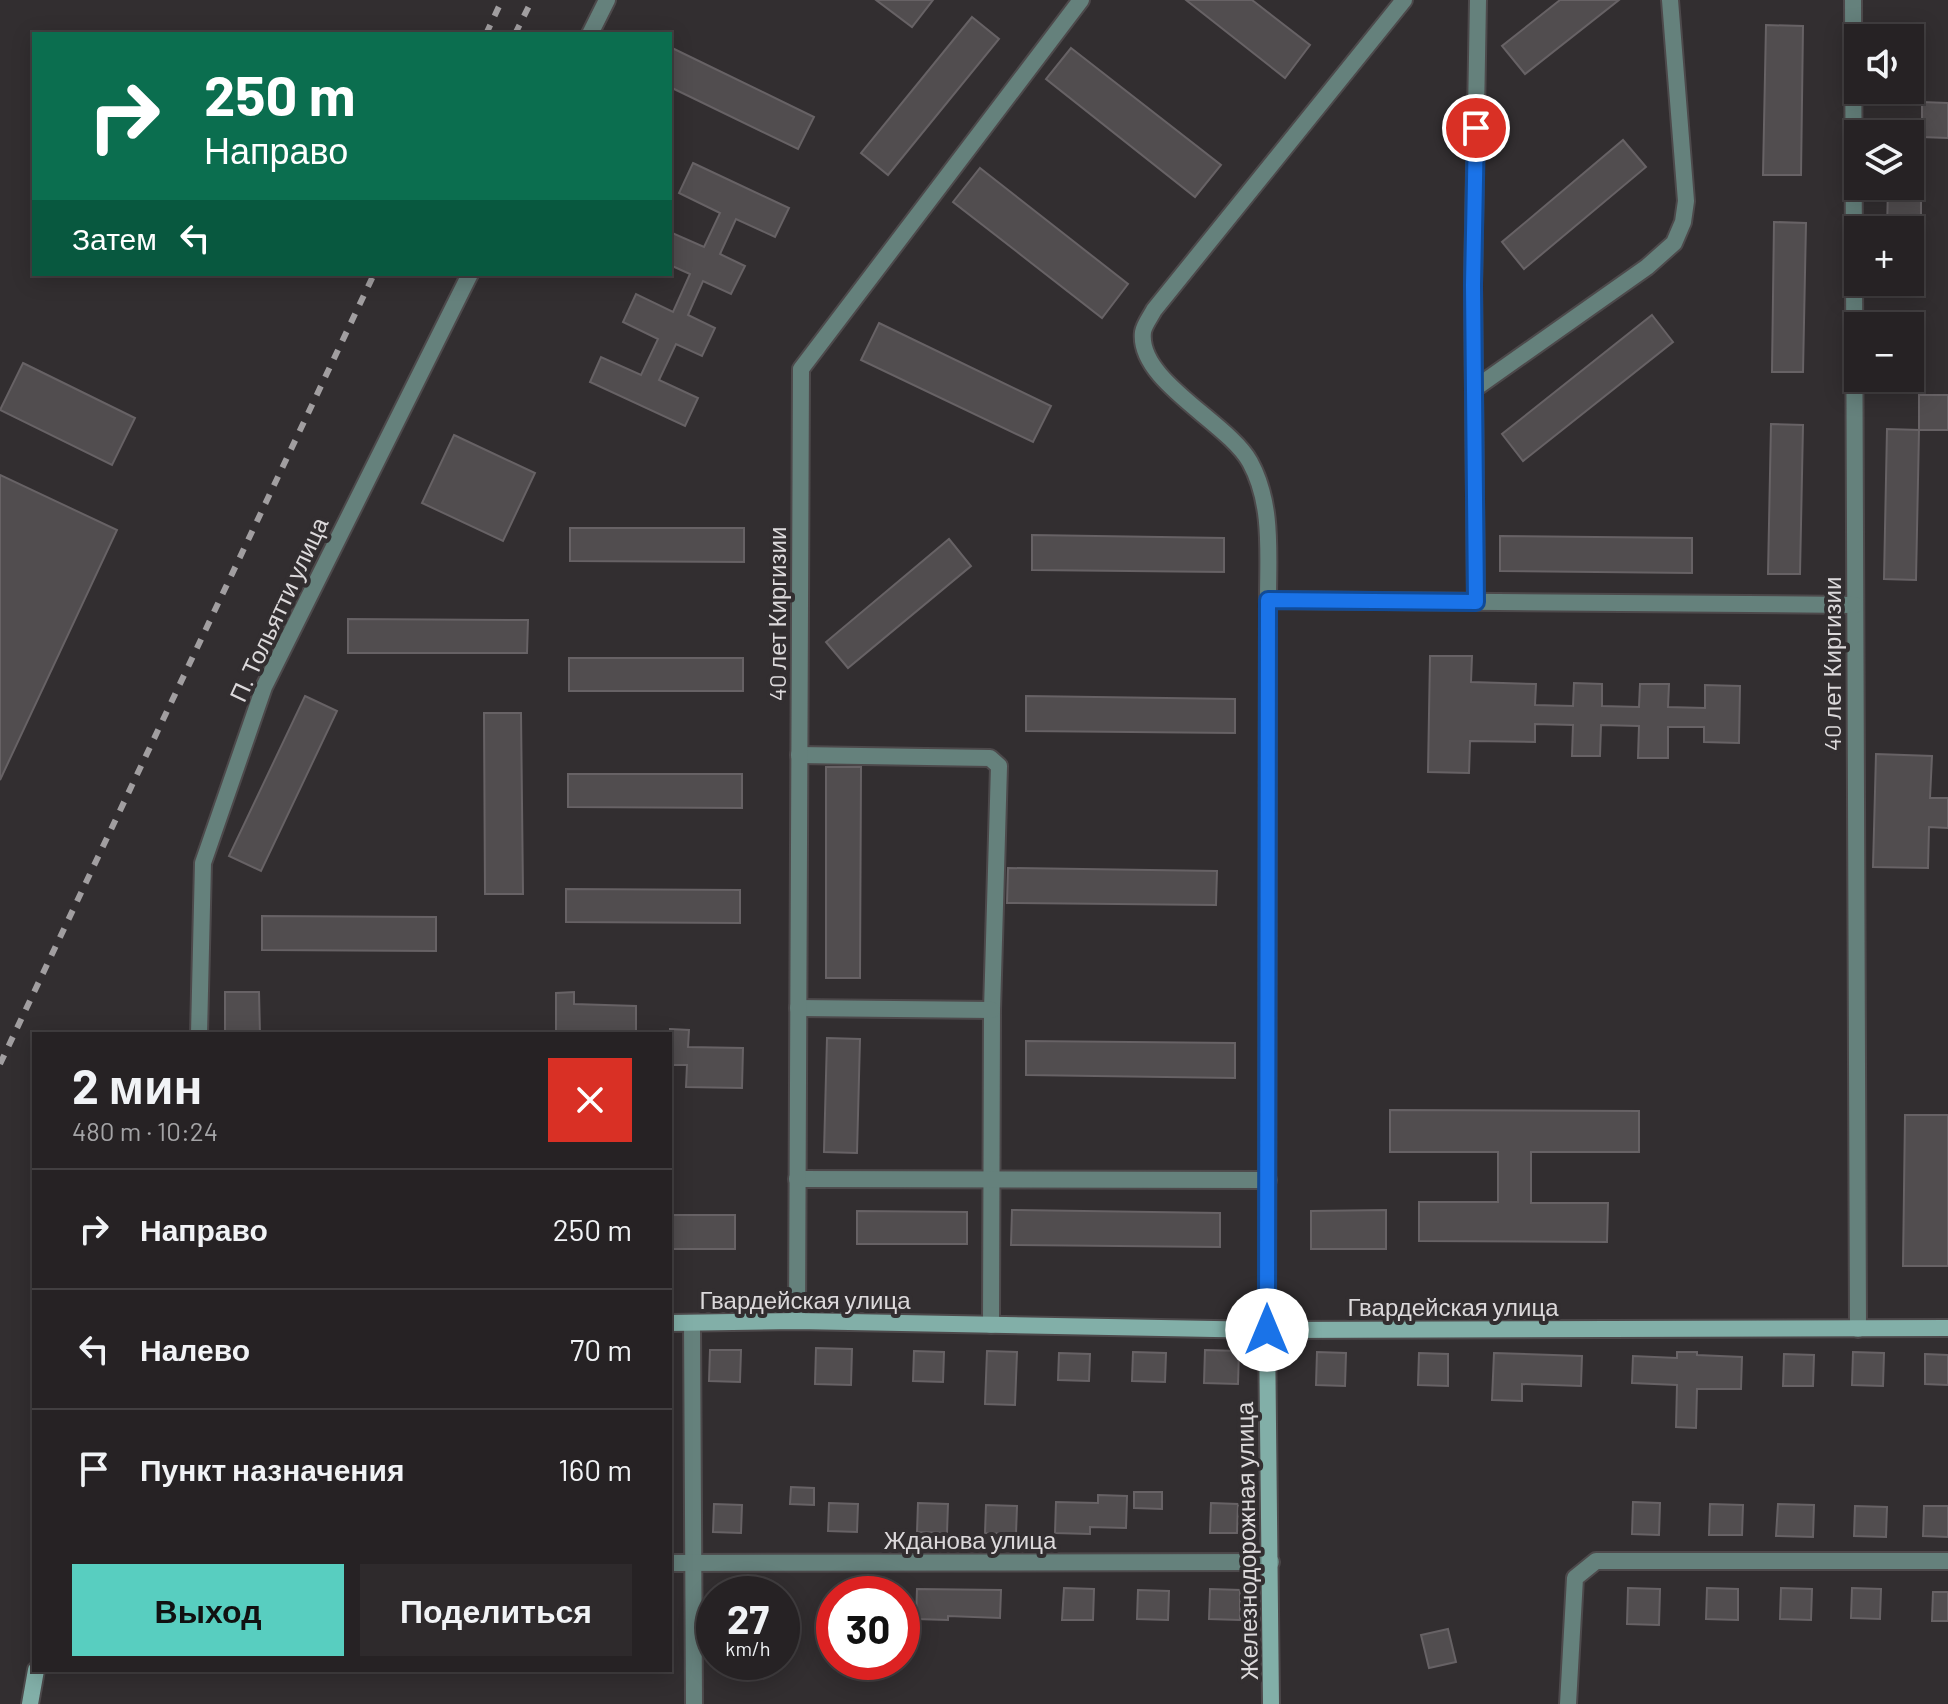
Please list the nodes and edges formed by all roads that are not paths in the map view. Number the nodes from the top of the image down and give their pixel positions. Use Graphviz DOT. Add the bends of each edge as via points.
graph roads {
  1 [pos="607,0"];
  2 [pos="1081,0"];
  3 [pos="1404,0"];
  4 [pos="1478,0"];
  5 [pos="1670,0"];
  6 [pos="1853,0"];
  7 [pos="591,32"];
  8 [pos="469,276"];
  9 [pos="1474,389"];
  10 [pos="1268,600"];
  11 [pos="1476,602"];
  12 [pos="1855,605"];
  13 [pos="799,755"];
  14 [pos="798,1008"];
  15 [pos="992,1010"];
  16 [pos="199,1032"];
  17 [pos="992,1178"];
  18 [pos="797,1179"];
  19 [pos="1268,1180"];
  20 [pos="797,1321"];
  21 [pos="672,1323"];
  22 [pos="692,1323"];
  23 [pos="991,1325"];
  24 [pos="1948,1328"];
  25 [pos="1858,1329"];
  26 [pos="1267,1330"];
  27 [pos="1948,1561"];
  28 [pos="1271,1562"];
  29 [pos="672,1563"];
  30 [pos="692,1563"];
  31 [pos="36,1672"];
  32 [pos="30,1704"];
  33 [pos="694,1704"];
  34 [pos="1271,1704"];
  35 [pos="1568,1704"];
  1 -- 7 [label="street"];
  2 -- 13 [label="street, 40 лет Киргизии" via="801,369"];
  3 -- 10 [label="street" via="1154,310 1143,331 1145,351 1159,375 1248,459 1264,494"];
  4 -- 9 [label="street"];
  5 -- 9 [label="street" via="1686,201 1674,243"];
  6 -- 12 [label="street, 40 лет Киргизии"];
  8 -- 16 [label="street, П. Тольятти улица" via="264,687 203,863"];
  9 -- 11 [label="street"];
  10 -- 11 [label="street"];
  10 -- 19 [label="street"];
  11 -- 12 [label="street"];
  12 -- 25 [label="street, 40 лет Киргизии"];
  13 -- 14 [label="street, 40 лет Киргизии"];
  13 -- 15 [label="street" via="996,761 1001,771"];
  14 -- 15 [label="street"];
  14 -- 18 [label="street, 40 лет Киргизии"];
  15 -- 17 [label="street"];
  17 -- 18 [label="street"];
  17 -- 19 [label="street"];
  17 -- 23 [label="street"];
  18 -- 20 [label="street, 40 лет Киргизии"];
  19 -- 26 [label="street"];
  20 -- 22 [label="street, Гвардейская улица"];
  20 -- 23 [label="street, Гвардейская улица"];
  21 -- 22 [label="street, Гвардейская улица"];
  22 -- 30 [label="street"];
  23 -- 26 [label="street, Гвардейская улица"];
  24 -- 25 [label="street, Гвардейская улица"];
  25 -- 26 [label="street, Гвардейская улица"];
  26 -- 28 [label="street, Железнодорожная улица"];
  27 -- 35 [label="street" via="1596,1561 1575,1578"];
  28 -- 30 [label="street, Жданова улица"];
  28 -- 34 [label="street, Железнодорожная улица"];
  29 -- 30 [label="street, Жданова улица"];
  30 -- 33 [label="street"];
  31 -- 32 [label="street"];
}
